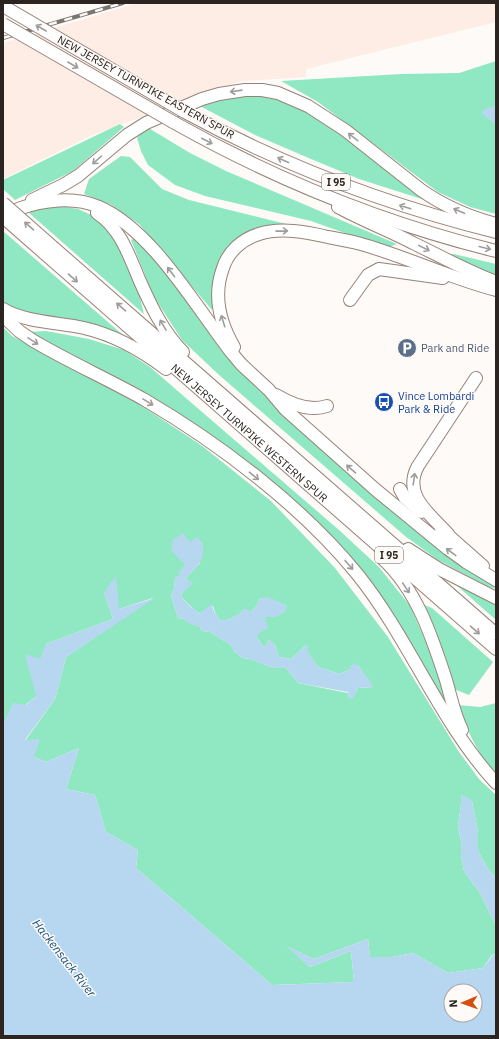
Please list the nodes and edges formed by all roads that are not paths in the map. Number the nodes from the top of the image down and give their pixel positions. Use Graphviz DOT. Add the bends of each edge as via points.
graph roads {
  1 [pos="3,6"];
  2 [pos="3,24"];
  3 [pos="289,180"];
  4 [pos="77,202"];
  5 [pos="3,203"];
  6 [pos="18,209"];
  7 [pos="3,218"];
  8 [pos="496,224"];
  9 [pos="496,232"];
  10 [pos="49,250"];
  11 [pos="496,251"];
  12 [pos="496,282"];
  13 [pos="479,285"];
  14 [pos="496,290"];
  15 [pos="350,300"];
  16 [pos="3,309"];
  17 [pos="3,316"];
  18 [pos="257,378"];
  19 [pos="476,378"];
  20 [pos="268,390"];
  21 [pos="218,405"];
  22 [pos="327,406"];
  23 [pos="256,424"];
  24 [pos="400,490"];
  25 [pos="323,497"];
  26 [pos="357,513"];
  27 [pos="448,534"];
  28 [pos="496,580"];
  29 [pos="496,598"];
  30 [pos="458,608"];
  31 [pos="496,634"];
  32 [pos="496,649"];
  33 [pos="480,763"];
  34 [pos="496,783"];
  9 -- 1 [label="highway, NEW JERSEY TURNPIKE EASTERN SPUR / I 95, one-way, bridge" via="414,210 336,183 272,155 183,111"];
  2 -- 3 [label="highway, NEW JERSEY TURNPIKE EASTERN SPUR / I 95, one-way, bridge" via="173,122"];
  3 -- 11 [label="highway, NEW JERSEY TURNPIKE EASTERN SPUR / I 95, one-way" via="402,224"];
  3 -- 12 [label="highway, one-way" via="354,216"];
  4 -- 6 [label="highway" via="50,201"];
  18 -- 4 [label="highway, one-way" via="241,364 163,261 142,238 112,214"];
  23 -- 4 [label="highway, one-way" via="233,396 184,353 170,336 154,311 114,228 99,214"];
  10 -- 5 [label="highway, NEW JERSEY TURNPIKE WESTERN SPUR / I 95, one-way, bridge"];
  6 -- 7 [label="highway"];
  8 -- 6 [label="highway, one-way" via="459,211 431,197 345,130 308,106 284,95 258,90 236,91 210,97 152,120 127,135 78,176"];
  7 -- 10 [label="highway, NEW JERSEY TURNPIKE WESTERN SPUR / I 95, bridge"];
  10 -- 21 [label="highway, NEW JERSEY TURNPIKE WESTERN SPUR / I 95, one-way"];
  23 -- 10 [label="highway, NEW JERSEY TURNPIKE WESTERN SPUR / I 95, one-way"];
  13 -- 14 [label="highway"];
  13 -- 15 [label="highway" via="379,269 368,275"];
  18 -- 13 [label="highway, one-way" via="228,336 218,296 226,259 235,248 252,236 288,231 330,237 374,248"];
  16 -- 21 [label="highway" via="22,317 83,328 120,340 148,356"];
  17 -- 33 [label="highway, one-way" via="32,340 130,392 196,432 283,499 312,526 374,596 462,740"];
  18 -- 20 [label="highway"];
  27 -- 19 [label="highway, one-way" via="416,498 412,486 413,478 418,466"];
  20 -- 22 [label="highway" via="302,406"];
  28 -- 20 [label="highway, one-way" via="457,556 391,503 285,410"];
  21 -- 25 [label="highway, NEW JERSEY TURNPIKE WESTERN SPUR / I 95"];
  23 -- 26 [label="highway, NEW JERSEY TURNPIKE WESTERN SPUR / I 95"];
  24 -- 27 [label="highway" via="408,501"];
  25 -- 30 [label="highway, NEW JERSEY TURNPIKE WESTERN SPUR / I 95"];
  25 -- 33 [label="highway, one-way" via="353,533 391,567 415,602 434,643 460,727"];
  26 -- 29 [label="highway" via="434,566"];
  26 -- 30 [label="highway, NEW JERSEY TURNPIKE WESTERN SPUR / I 95"];
  27 -- 28 [label="highway"];
  30 -- 31 [label="highway, NEW JERSEY TURNPIKE WESTERN SPUR / I 95"];
  30 -- 32 [label="highway, NEW JERSEY TURNPIKE WESTERN SPUR / I 95, one-way"];
  33 -- 34 [label="highway"];
}
